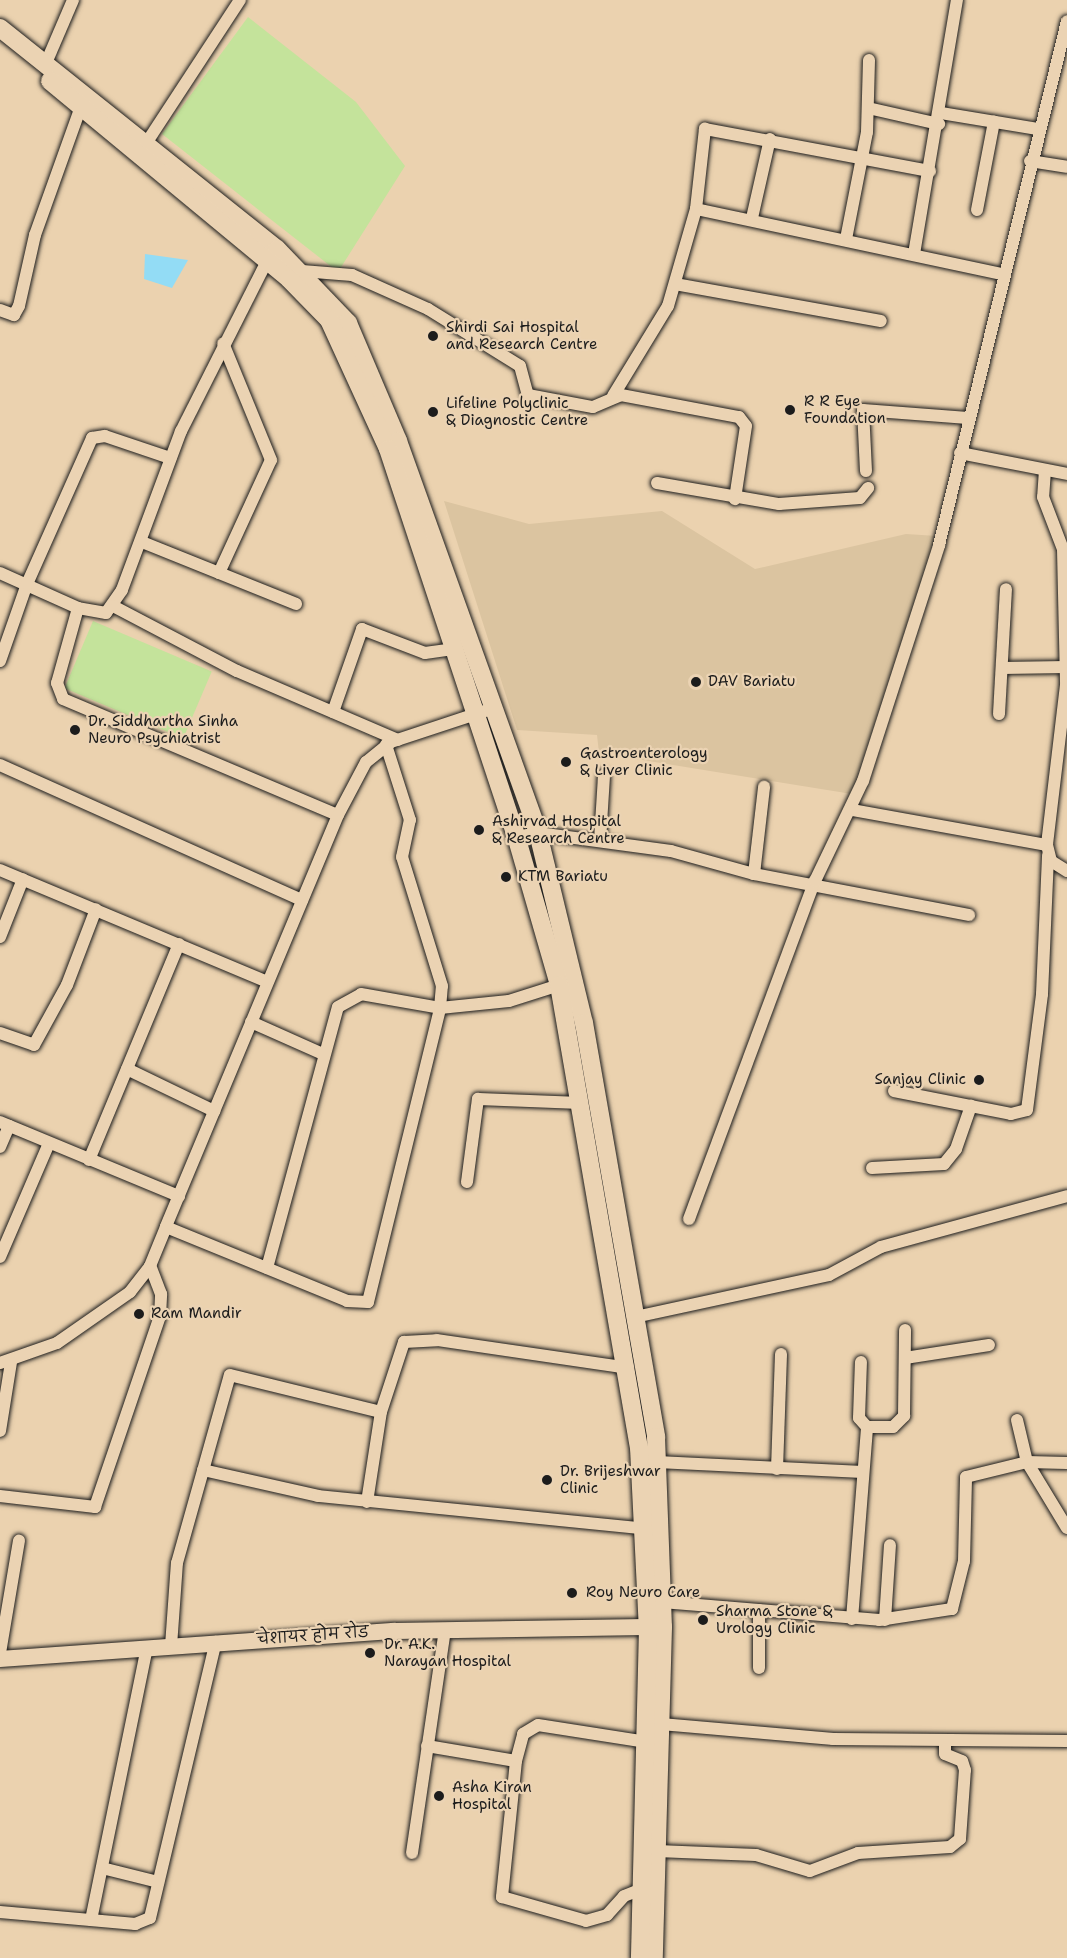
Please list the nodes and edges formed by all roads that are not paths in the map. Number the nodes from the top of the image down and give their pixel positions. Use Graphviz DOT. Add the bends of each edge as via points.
graph roads {
  1 [pos="73,0"];
  2 [pos="240,0"];
  3 [pos="957,0"];
  4 [pos="1067,21"];
  5 [pos="0,28"];
  6 [pos="0,40"];
  7 [pos="869,60"];
  8 [pos="46,63"];
  9 [pos="83,101"];
  10 [pos="868,108"];
  11 [pos="940,118"];
  12 [pos="994,122"];
  13 [pos="1038,129"];
  14 [pos="770,139"];
  15 [pos="147,142"];
  16 [pos="862,158"];
  17 [pos="1030,161"];
  18 [pos="1067,167"];
  19 [pos="930,171"];
  20 [pos="696,209"];
  21 [pos="977,210"];
  22 [pos="752,218"];
  23 [pos="846,239"];
  24 [pos="914,254"];
  25 [pos="267,261"];
  26 [pos="302,271"];
  27 [pos="1002,274"];
  28 [pos="675,284"];
  29 [pos="0,310"];
  30 [pos="881,321"];
  31 [pos="223,343"];
  32 [pos="614,396"];
  33 [pos="968,418"];
  34 [pos="960,453"];
  35 [pos="170,458"];
  36 [pos="1045,470"];
  37 [pos="866,471"];
  38 [pos="1067,474"];
  39 [pos="657,483"];
  40 [pos="868,488"];
  41 [pos="735,499"];
  42 [pos="142,542"];
  43 [pos="0,573"];
  44 [pos="219,573"];
  45 [pos="27,584"];
  46 [pos="1006,589"];
  47 [pos="296,604"];
  48 [pos="113,606"];
  49 [pos="78,608"];
  50 [pos="458,629"];
  51 [pos="455,649"];
  52 [pos="0,661"];
  53 [pos="1066,667"];
  54 [pos="1002,669"];
  55 [pos="494,708"];
  56 [pos="475,710"];
  57 [pos="333,712"];
  58 [pos="999,714"];
  59 [pos="392,742"];
  60 [pos="0,765"];
  61 [pos="604,775"];
  62 [pos="764,787"];
  63 [pos="852,810"];
  64 [pos="338,815"];
  65 [pos="538,832"];
  66 [pos="517,837"];
  67 [pos="600,841"];
  68 [pos="1048,850"];
  69 [pos="0,870"];
  70 [pos="1067,871"];
  71 [pos="754,874"];
  72 [pos="23,879"];
  73 [pos="814,881"];
  74 [pos="302,900"];
  75 [pos="96,909"];
  76 [pos="969,915"];
  77 [pos="0,937"];
  78 [pos="179,944"];
  79 [pos="268,982"];
  80 [pos="559,985"];
  81 [pos="440,1008"];
  82 [pos="251,1022"];
  83 [pos="0,1033"];
  84 [pos="323,1054"];
  85 [pos="127,1069"];
  86 [pos="894,1091"];
  87 [pos="581,1103"];
  88 [pos="971,1106"];
  89 [pos="214,1111"];
  90 [pos="4,1124"];
  91 [pos="49,1143"];
  92 [pos="0,1147"];
  93 [pos="89,1160"];
  94 [pos="872,1168"];
  95 [pos="467,1182"];
  96 [pos="179,1196"];
  97 [pos="1067,1196"];
  98 [pos="689,1219"];
  99 [pos="166,1227"];
  100 [pos="0,1257"];
  101 [pos="150,1266"];
  102 [pos="267,1268"];
  103 [pos="635,1317"];
  104 [pos="904,1330"];
  105 [pos="988,1345"];
  106 [pos="781,1354"];
  107 [pos="904,1358"];
  108 [pos="861,1362"];
  109 [pos="5,1363"];
  110 [pos="628,1368"];
  111 [pos="381,1412"];
  112 [pos="1017,1420"];
  113 [pos="867,1427"];
  114 [pos="0,1431"];
  115 [pos="658,1462"];
  116 [pos="1027,1462"];
  117 [pos="1067,1462"];
  118 [pos="777,1469"];
  119 [pos="202,1470"];
  120 [pos="862,1472"];
  121 [pos="0,1496"];
  122 [pos="367,1502"];
  123 [pos="1067,1528"];
  124 [pos="646,1529"];
  125 [pos="19,1541"];
  126 [pos="890,1545"];
  127 [pos="662,1602"];
  128 [pos="759,1610"];
  129 [pos="852,1619"];
  130 [pos="885,1620"];
  131 [pos="655,1627"];
  132 [pos="445,1629"];
  133 [pos="216,1642"];
  134 [pos="171,1646"];
  135 [pos="147,1648"];
  136 [pos="0,1653"];
  137 [pos="0,1659"];
  138 [pos="759,1668"];
  139 [pos="661,1724"];
  140 [pos="945,1740"];
  141 [pos="1067,1741"];
  142 [pos="647,1742"];
  143 [pos="427,1746"];
  144 [pos="516,1761"];
  145 [pos="657,1851"];
  146 [pos="412,1853"];
  147 [pos="102,1868"];
  148 [pos="158,1882"];
  149 [pos="642,1889"];
  150 [pos="0,1912"];
  151 [pos="91,1920"];
  152 [pos="640,1958"];
  153 [pos="654,1958"];
  1 -- 8 [label="street"];
  2 -- 15 [label="street"];
  3 -- 11 [label="street"];
  4 -- 13 [label="street"];
  5 -- 8 [label="main road"];
  6 -- 9 [label="main road"];
  7 -- 10 [label="street"];
  8 -- 9 [label="main road"];
  9 -- 15 [label="main road"];
  9 -- 25 [label="main road"];
  9 -- 29 [label="street" via="35,235 19,306 14,315"];
  10 -- 11 [label="street"];
  10 -- 16 [label="street"];
  11 -- 12 [label="street"];
  11 -- 19 [label="street"];
  12 -- 13 [label="street"];
  12 -- 21 [label="street"];
  13 -- 17 [label="street"];
  14 -- 16 [label="street"];
  14 -- 20 [label="street" via="704,131"];
  14 -- 22 [label="street"];
  15 -- 26 [label="main road"];
  16 -- 19 [label="street"];
  16 -- 23 [label="street"];
  17 -- 18 [label="street"];
  17 -- 27 [label="street"];
  19 -- 24 [label="street"];
  20 -- 22 [label="street"];
  20 -- 28 [label="street"];
  22 -- 23 [label="street"];
  23 -- 24 [label="street"];
  24 -- 27 [label="street"];
  25 -- 31 [label="street"];
  25 -- 50 [label="main road" via="329,320 345,346"];
  26 -- 32 [label="street" via="352,275 428,309 520,366 528,395 593,407"];
  26 -- 50 [label="main road" via="334,304 363,350"];
  27 -- 33 [label="street"];
  28 -- 30 [label="street"];
  28 -- 32 [label="street" via="655,336 618,382"];
  31 -- 35 [label="street"];
  31 -- 44 [label="street" via="271,460"];
  32 -- 41 [label="street" via="742,419"];
  33 -- 34 [label="street"];
  33 -- 37 [label="street" via="863,410"];
  34 -- 36 [label="street"];
  34 -- 63 [label="street" via="939,545"];
  35 -- 42 [label="street"];
  35 -- 45 [label="street" via="105,436 92,438"];
  36 -- 38 [label="street"];
  36 -- 53 [label="street" via="1043,497 1063,549"];
  39 -- 41 [label="street"];
  40 -- 41 [label="street" via="860,498 808,504"];
  42 -- 44 [label="street"];
  42 -- 48 [label="street"];
  43 -- 45 [label="street"];
  44 -- 47 [label="street"];
  45 -- 49 [label="street"];
  45 -- 52 [label="street"];
  46 -- 54 [label="street"];
  48 -- 49 [label="street" via="102,614"];
  48 -- 57 [label="street" via="237,671"];
  49 -- 64 [label="street" via="57,683 63,699"];
  50 -- 51 [label="main road"];
  50 -- 55 [label="main road"];
  51 -- 56 [label="main road"];
  51 -- 57 [label="street" via="425,653 362,629"];
  53 -- 54 [label="street"];
  53 -- 68 [label="street"];
  54 -- 58 [label="street"];
  55 -- 56 [label="street"];
  55 -- 65 [label="main road"];
  56 -- 59 [label="street"];
  56 -- 66 [label="main road"];
  57 -- 59 [label="street"];
  59 -- 64 [label="street" via="366,762"];
  59 -- 81 [label="street" via="410,820 402,857 442,986"];
  60 -- 74 [label="street"];
  61 -- 67 [label="street"];
  62 -- 71 [label="street"];
  63 -- 68 [label="street"];
  63 -- 73 [label="street"];
  64 -- 74 [label="street"];
  65 -- 66 [label="street"];
  65 -- 67 [label="street"];
  65 -- 103 [label="main road" via="576,980"];
  66 -- 80 [label="main road"];
  67 -- 71 [label="street" via="671,852"];
  68 -- 70 [label="street"];
  68 -- 88 [label="street" via="1042,994 1028,1107 1017,1114"];
  69 -- 72 [label="street"];
  71 -- 73 [label="street"];
  72 -- 75 [label="street"];
  72 -- 77 [label="street"];
  73 -- 76 [label="street"];
  73 -- 98 [label="street"];
  74 -- 79 [label="street"];
  75 -- 78 [label="street"];
  75 -- 83 [label="street" via="67,985 34,1045"];
  78 -- 79 [label="street"];
  78 -- 85 [label="street"];
  79 -- 82 [label="street"];
  80 -- 81 [label="street" via="509,1001"];
  80 -- 87 [label="main road"];
  81 -- 84 [label="street" via="352,995 338,1006"];
  81 -- 102 [label="street" via="372,1297 359,1304 346,1301"];
  82 -- 84 [label="street"];
  82 -- 89 [label="street"];
  84 -- 102 [label="street"];
  85 -- 89 [label="street"];
  85 -- 93 [label="street"];
  86 -- 88 [label="street"];
  87 -- 95 [label="street" via="478,1099"];
  87 -- 110 [label="main road"];
  88 -- 94 [label="street" via="949,1161"];
  89 -- 96 [label="street"];
  90 -- 91 [label="street"];
  90 -- 92 [label="street"];
  91 -- 93 [label="street"];
  91 -- 100 [label="street"];
  93 -- 96 [label="street"];
  96 -- 99 [label="street"];
  97 -- 103 [label="street" via="881,1247 829,1275"];
  99 -- 101 [label="street"];
  99 -- 102 [label="street"];
  101 -- 109 [label="street" via="130,1292 104,1313 57,1343"];
  101 -- 121 [label="street" via="161,1294 160,1316 95,1507"];
  103 -- 115 [label="main road"];
  104 -- 107 [label="street"];
  105 -- 107 [label="street"];
  106 -- 118 [label="street"];
  107 -- 113 [label="street" via="901,1423"];
  108 -- 113 [label="street" via="859,1418"];
  109 -- 114 [label="street"];
  110 -- 111 [label="street" via="414,1339 396,1353"];
  110 -- 124 [label="main road"];
  111 -- 119 [label="street" via="230,1375"];
  111 -- 122 [label="street"];
  112 -- 116 [label="street"];
  113 -- 120 [label="street"];
  115 -- 118 [label="street"];
  115 -- 127 [label="main road"];
  116 -- 117 [label="street"];
  116 -- 123 [label="street"];
  116 -- 130 [label="street" via="972,1473 964,1481 964,1561 956,1605"];
  118 -- 120 [label="street"];
  119 -- 122 [label="street" via="280,1490"];
  119 -- 134 [label="street" via="174,1581"];
  120 -- 129 [label="street"];
  122 -- 124 [label="street"];
  124 -- 131 [label="main road"];
  125 -- 136 [label="street"];
  126 -- 130 [label="street"];
  127 -- 128 [label="street"];
  127 -- 131 [label="main road"];
  128 -- 129 [label="street"];
  128 -- 138 [label="street"];
  129 -- 130 [label="street"];
  131 -- 132 [label="street, चेशायर होम रोड"];
  131 -- 139 [label="main road"];
  131 -- 142 [label="main road"];
  132 -- 133 [label="street, चेशायर होम रोड"];
  132 -- 143 [label="street"];
  133 -- 134 [label="street, चेशायर होम रोड"];
  133 -- 148 [label="street"];
  134 -- 135 [label="street, चेशायर होम रोड"];
  135 -- 137 [label="street, चेशायर होम रोड"];
  135 -- 147 [label="street"];
  139 -- 140 [label="street" via="833,1739"];
  139 -- 145 [label="main road"];
  140 -- 141 [label="street"];
  140 -- 145 [label="street" via="945,1754 962,1761 964,1770 960,1839 950,1847 858,1853 810,1871 749,1854"];
  142 -- 144 [label="street" via="538,1725 523,1734"];
  142 -- 149 [label="main road"];
  143 -- 144 [label="street"];
  143 -- 146 [label="street"];
  144 -- 149 [label="street" via="502,1897 586,1921 608,1915 624,1896"];
  145 -- 153 [label="main road"];
  147 -- 148 [label="street"];
  147 -- 151 [label="street"];
  148 -- 151 [label="street" via="144,1922"];
  149 -- 152 [label="main road"];
  150 -- 151 [label="street"];
}
